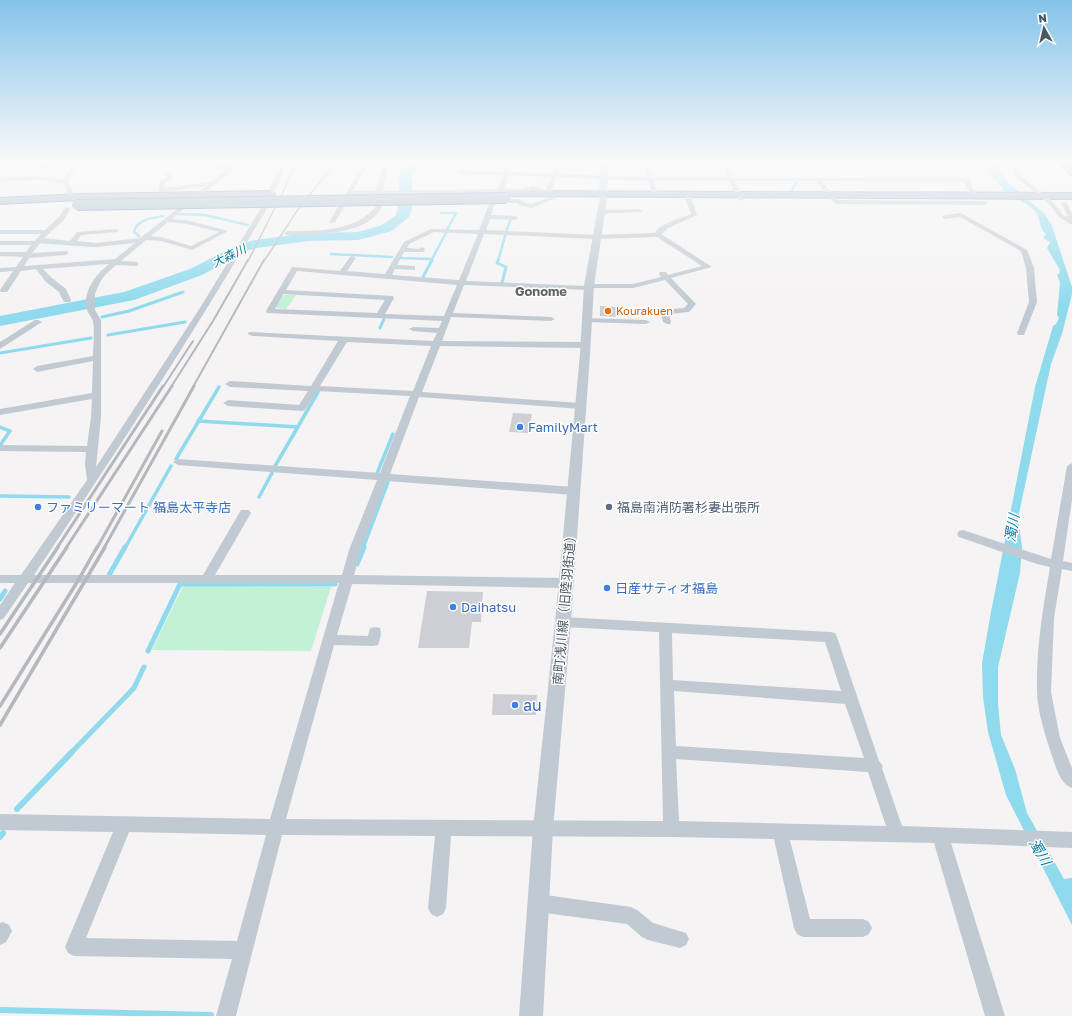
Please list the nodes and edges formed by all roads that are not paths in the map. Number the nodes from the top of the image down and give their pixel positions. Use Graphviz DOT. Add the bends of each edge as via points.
graph roads {
  1 [pos="66,210"];
  2 [pos="178,210"];
  3 [pos="263,210"];
  4 [pos="339,210"];
  5 [pos="379,210"];
  6 [pos="491,210"];
  7 [pos="600,210"];
  8 [pos="692,210"];
  9 [pos="1057,210"];
  10 [pos="487,217"];
  11 [pos="945,217"];
  12 [pos="515,218"];
  13 [pos="166,220"];
  14 [pos="332,222"];
  15 [pos="1072,223"];
  16 [pos="116,231"];
  17 [pos="0,232"];
  18 [pos="45,232"];
  19 [pos="482,232"];
  20 [pos="287,233"];
  21 [pos="658,235"];
  22 [pos="596,237"];
  23 [pos="143,239"];
  24 [pos="37,242"];
  25 [pos="0,243"];
  26 [pos="72,243"];
  27 [pos="402,250"];
  28 [pos="422,250"];
  29 [pos="66,253"];
  30 [pos="0,254"];
  31 [pos="27,255"];
  32 [pos="352,258"];
  33 [pos="114,262"];
  34 [pos="135,264"];
  35 [pos="38,267"];
  36 [pos="393,267"];
  37 [pos="20,268"];
  38 [pos="412,268"];
  39 [pos="0,270"];
  40 [pos="343,272"];
  41 [pos="660,272"];
  42 [pos="387,276"];
  43 [pos="667,278"];
  44 [pos="462,283"];
  45 [pos="589,287"];
  46 [pos="4,290"];
  47 [pos="280,292"];
  48 [pos="67,300"];
  49 [pos="270,311"];
  50 [pos="380,315"];
  51 [pos="448,317"];
  52 [pos="265,319"];
  53 [pos="552,319"];
  54 [pos="587,320"];
  55 [pos="38,322"];
  56 [pos="646,322"];
  57 [pos="667,322"];
  58 [pos="413,329"];
  59 [pos="441,331"];
  60 [pos="1021,333"];
  61 [pos="252,334"];
  62 [pos="344,339"];
  63 [pos="436,344"];
  64 [pos="586,345"];
  65 [pos="0,346"];
  66 [pos="97,358"];
  67 [pos="37,370"];
  68 [pos="230,384"];
  69 [pos="313,389"];
  70 [pos="416,394"];
  71 [pos="96,395"];
  72 [pos="228,403"];
  73 [pos="581,406"];
  74 [pos="0,412"];
  75 [pos="0,448"];
  76 [pos="92,449"];
  77 [pos="178,462"];
  78 [pos="1072,466"];
  79 [pos="382,478"];
  80 [pos="92,482"];
  81 [pos="574,491"];
  82 [pos="245,513"];
  83 [pos="963,534"];
  84 [pos="1056,565"];
  85 [pos="1072,567"];
  86 [pos="207,578"];
  87 [pos="0,579"];
  88 [pos="346,579"];
  89 [pos="24,580"];
  90 [pos="566,583"];
  91 [pos="0,615"];
  92 [pos="563,622"];
  93 [pos="666,628"];
  94 [pos="375,632"];
  95 [pos="328,640"];
  96 [pos="667,685"];
  97 [pos="851,698"];
  98 [pos="668,752"];
  99 [pos="874,766"];
  100 [pos="1072,781"];
  101 [pos="0,822"];
  102 [pos="124,825"];
  103 [pos="276,827"];
  104 [pos="444,828"];
  105 [pos="543,829"];
  106 [pos="671,829"];
  107 [pos="780,831"];
  108 [pos="897,835"];
  109 [pos="940,835"];
  110 [pos="1072,840"];
  111 [pos="538,903"];
  112 [pos="437,908"];
  113 [pos="863,928"];
  114 [pos="680,939"];
  115 [pos="244,950"];
  116 [pos="226,1016"];
  117 [pos="530,1016"];
  118 [pos="995,1016"];
  1 -- 18 [label="street" via="63,218"];
  2 -- 13 [label="street"];
  3 -- 80 [label="street"];
  4 -- 14 [label="street"];
  5 -- 20 [label="street" via="372,217 352,226"];
  6 -- 10 [label="street"];
  7 -- 22 [label="street, 南町浅川線（旧陸羽街道）"];
  8 -- 21 [label="street" via="694,215 666,227 658,232"];
  9 -- 15 [label="street"];
  10 -- 12 [label="street"];
  10 -- 19 [label="street"];
  11 -- 60 [label="street" via="961,215 1024,250 1030,268 1033,302"];
  13 -- 23 [label="street"];
  13 -- 23 [label="street" via="225,231 192,248 162,239"];
  16 -- 26 [label="street" via="79,234"];
  17 -- 18 [label="street"];
  18 -- 24 [label="street"];
  19 -- 22 [label="street"];
  19 -- 27 [label="street" via="433,230 406,242"];
  19 -- 44 [label="street"];
  21 -- 22 [label="street"];
  21 -- 43 [label="street" via="708,266"];
  22 -- 45 [label="street, 南町浅川線（旧陸羽街道）"];
  23 -- 26 [label="street" via="96,245"];
  23 -- 33 [label="street"];
  24 -- 25 [label="street"];
  24 -- 26 [label="street"];
  24 -- 31 [label="street"];
  27 -- 28 [label="street"];
  27 -- 36 [label="street"];
  29 -- 31 [label="street"];
  30 -- 31 [label="street"];
  31 -- 37 [label="street"];
  32 -- 40 [label="street"];
  33 -- 34 [label="street"];
  33 -- 35 [label="street"];
  33 -- 66 [label="street" via="96,282 92,294 91,310 97,320"];
  35 -- 37 [label="street"];
  35 -- 48 [label="street" via="63,291"];
  36 -- 38 [label="street"];
  36 -- 42 [label="street"];
  37 -- 39 [label="street"];
  37 -- 46 [label="street"];
  40 -- 42 [label="street"];
  40 -- 47 [label="street" via="313,273 296,269"];
  41 -- 43 [label="street"];
  42 -- 44 [label="street"];
  43 -- 45 [label="street" via="633,286"];
  43 -- 57 [label="street" via="692,304 686,310 665,312"];
  44 -- 45 [label="street"];
  44 -- 51 [label="street"];
  45 -- 54 [label="street, 南町浅川線（旧陸羽街道）"];
  47 -- 49 [label="street"];
  47 -- 50 [label="street" via="390,298"];
  49 -- 50 [label="street"];
  49 -- 52 [label="street"];
  50 -- 51 [label="street"];
  51 -- 53 [label="street"];
  51 -- 59 [label="street"];
  54 -- 56 [label="street"];
  54 -- 64 [label="street, 南町浅川線（旧陸羽街道）"];
  55 -- 65 [label="street"];
  58 -- 59 [label="street"];
  59 -- 63 [label="street"];
  61 -- 62 [label="street"];
  62 -- 63 [label="street"];
  62 -- 69 [label="street"];
  63 -- 64 [label="street"];
  63 -- 70 [label="street"];
  64 -- 73 [label="street, 南町浅川線（旧陸羽街道）"];
  66 -- 67 [label="street"];
  66 -- 71 [label="street"];
  68 -- 69 [label="street"];
  69 -- 70 [label="street"];
  69 -- 72 [label="street" via="302,408"];
  70 -- 73 [label="street"];
  70 -- 79 [label="street"];
  71 -- 74 [label="street"];
  71 -- 76 [label="street"];
  73 -- 81 [label="street, 南町浅川線（旧陸羽街道）"];
  75 -- 76 [label="street"];
  76 -- 80 [label="street"];
  77 -- 79 [label="street"];
  78 -- 84 [label="street"];
  79 -- 81 [label="street"];
  79 -- 88 [label="street"];
  80 -- 89 [label="street"];
  81 -- 90 [label="street, 南町浅川線（旧陸羽街道）"];
  82 -- 86 [label="street"];
  83 -- 84 [label="street"];
  84 -- 85 [label="street"];
  84 -- 100 [label="street" via="1048,618 1044,692 1053,738 1063,767"];
  86 -- 88 [label="street"];
  86 -- 89 [label="street"];
  87 -- 89 [label="street"];
  88 -- 90 [label="street"];
  88 -- 95 [label="street"];
  89 -- 91 [label="street"];
  90 -- 92 [label="street, 南町浅川線（旧陸羽街道）"];
  92 -- 93 [label="street"];
  92 -- 105 [label="street, 南町浅川線（旧陸羽街道）"];
  93 -- 96 [label="street"];
  93 -- 97 [label="street" via="830,637"];
  94 -- 95 [label="street" via="373,641"];
  95 -- 103 [label="street"];
  96 -- 97 [label="street"];
  96 -- 98 [label="street"];
  97 -- 99 [label="street"];
  98 -- 99 [label="street"];
  98 -- 106 [label="street"];
  99 -- 108 [label="street"];
  101 -- 102 [label="street"];
  102 -- 103 [label="street"];
  102 -- 115 [label="street" via="74,947"];
  103 -- 104 [label="street"];
  103 -- 115 [label="street"];
  104 -- 105 [label="street"];
  104 -- 112 [label="street"];
  105 -- 106 [label="street"];
  105 -- 111 [label="street, 南町浅川線（旧陸羽街道）"];
  106 -- 107 [label="street"];
  107 -- 108 [label="street"];
  107 -- 113 [label="street" via="803,928"];
  108 -- 109 [label="street"];
  109 -- 110 [label="street"];
  109 -- 118 [label="street"];
  111 -- 114 [label="street" via="631,916 648,931"];
  111 -- 117 [label="street, 南町浅川線（旧陸羽街道）"];
  115 -- 116 [label="street"];
}
